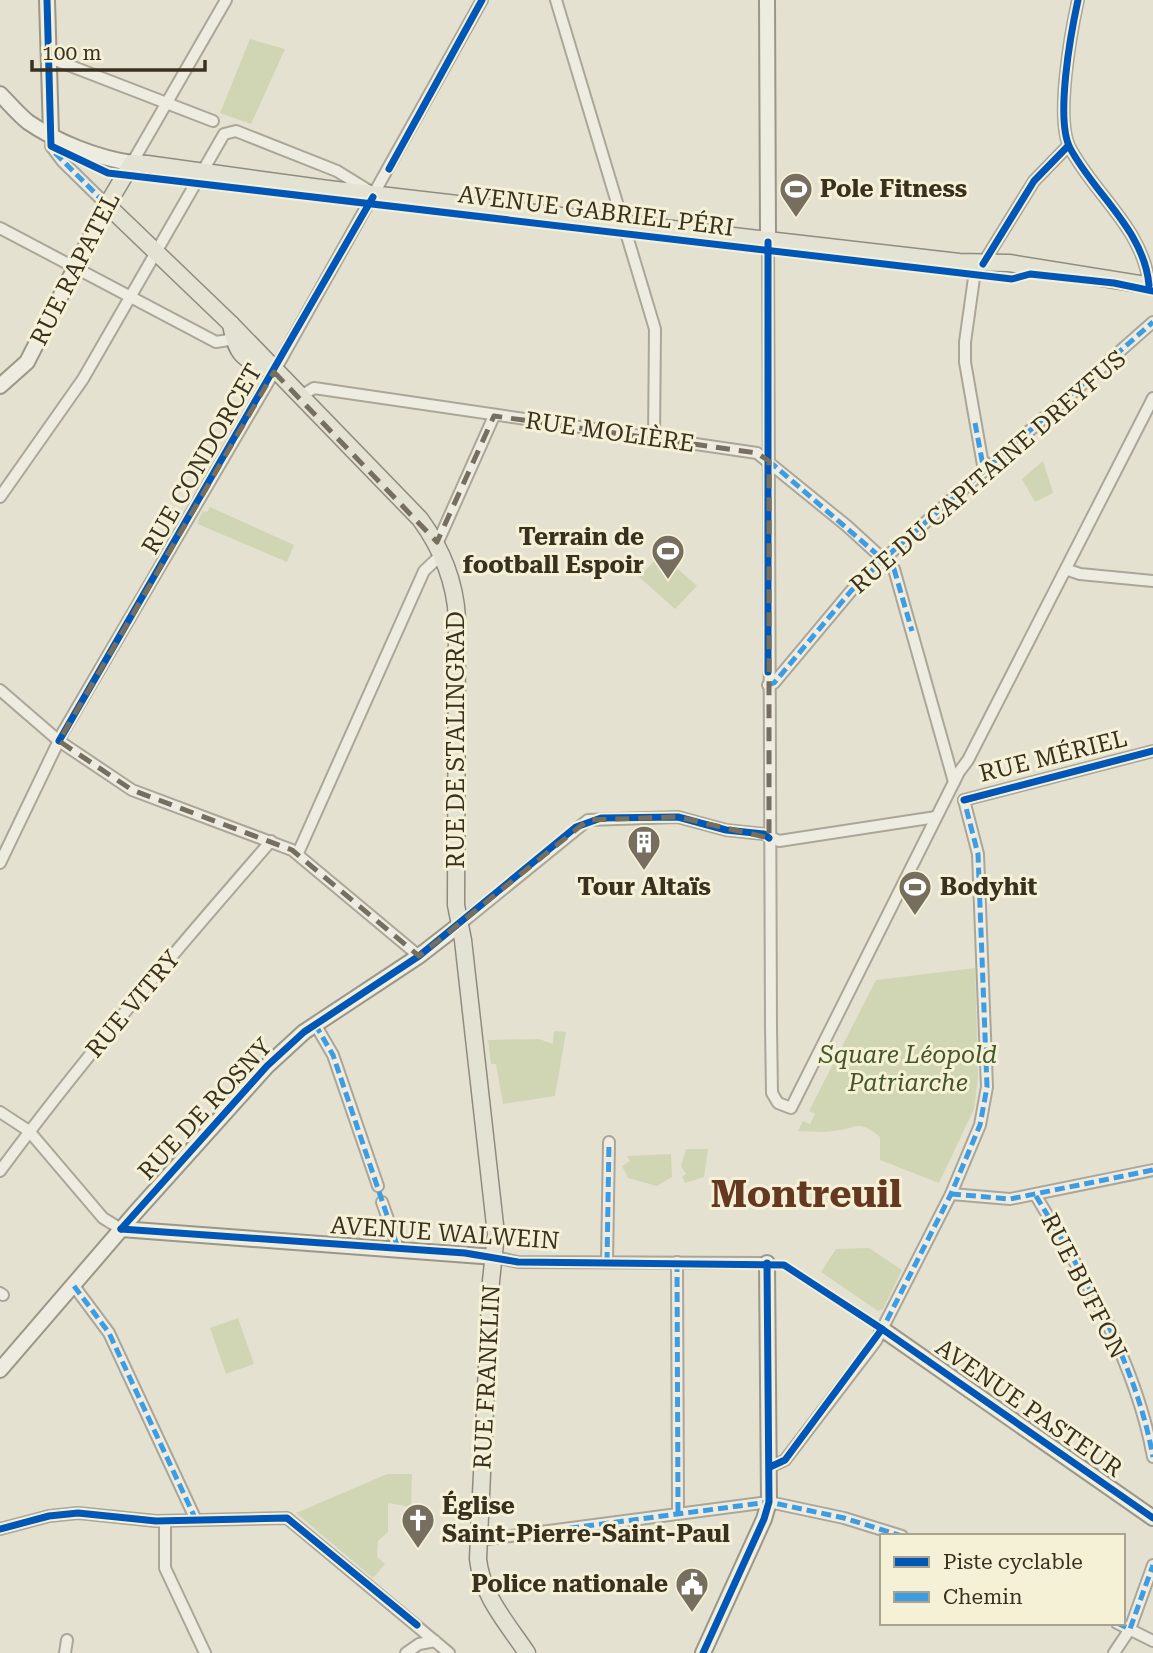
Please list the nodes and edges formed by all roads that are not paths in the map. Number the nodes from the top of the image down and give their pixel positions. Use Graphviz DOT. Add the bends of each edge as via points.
graph roads {
  1 [pos="47,0"];
  2 [pos="226,0"];
  3 [pos="482,0"];
  4 [pos="556,0"];
  5 [pos="767,0"];
  6 [pos="1078,0"];
  7 [pos="50,58"];
  8 [pos="0,94"];
  9 [pos="167,102"];
  10 [pos="213,121"];
  11 [pos="51,140"];
  12 [pos="1068,146"];
  13 [pos="132,163"];
  14 [pos="201,172"];
  15 [pos="375,194"];
  16 [pos="107,205"];
  17 [pos="623,223"];
  18 [pos="0,228"];
  19 [pos="768,238"];
  20 [pos="155,251"];
  21 [pos="983,264"];
  22 [pos="76,268"];
  23 [pos="1151,285"];
  24 [pos="128,296"];
  25 [pos="1153,323"];
  26 [pos="239,340"];
  27 [pos="274,372"];
  28 [pos="0,386"];
  29 [pos="301,396"];
  30 [pos="1153,398"];
  31 [pos="494,416"];
  32 [pos="654,440"];
  33 [pos="769,461"];
  34 [pos="984,471"];
  35 [pos="0,497"];
  36 [pos="440,549"];
  37 [pos="885,558"];
  38 [pos="1068,570"];
  39 [pos="1153,581"];
  40 [pos="768,685"];
  41 [pos="0,690"];
  42 [pos="59,741"];
  43 [pos="1153,751"];
  44 [pos="968,760"];
  45 [pos="954,782"];
  46 [pos="960,797"];
  47 [pos="936,817"];
  48 [pos="930,835"];
  49 [pos="769,838"];
  50 [pos="271,841"];
  51 [pos="298,853"];
  52 [pos="0,863"];
  53 [pos="459,925"];
  54 [pos="419,956"];
  55 [pos="315,1024"];
  56 [pos="0,1112"];
  57 [pos="29,1130"];
  58 [pos="609,1142"];
  59 [pos="1153,1170"];
  60 [pos="0,1171"];
  61 [pos="378,1186"];
  62 [pos="951,1194"];
  63 [pos="1036,1196"];
  64 [pos="382,1202"];
  65 [pos="121,1229"];
  66 [pos="398,1248"];
  67 [pos="495,1257"];
  68 [pos="607,1262"];
  69 [pos="677,1262"];
  70 [pos="767,1263"];
  71 [pos="74,1286"];
  72 [pos="882,1329"];
  73 [pos="0,1370"];
  74 [pos="1153,1457"];
  75 [pos="770,1467"];
  76 [pos="769,1502"];
  77 [pos="678,1512"];
  78 [pos="1153,1518"];
  79 [pos="196,1520"];
  80 [pos="165,1521"];
  81 [pos="0,1529"];
  82 [pos="896,1534"];
  83 [pos="480,1540"];
  84 [pos="1153,1565"];
  85 [pos="1121,1625"];
  86 [pos="1130,1629"];
  87 [pos="67,1640"];
  88 [pos="435,1641"];
  89 [pos="1153,1641"];
  90 [pos="65,1653"];
  91 [pos="205,1653"];
  92 [pos="406,1653"];
  93 [pos="449,1653"];
  94 [pos="527,1653"];
  95 [pos="703,1653"];
  96 [pos="1114,1653"];
  1 -- 7 [label="main road"];
  2 -- 9 [label="street, RUE RAPATEL"];
  3 -- 15 [label="street, RUE CONDORCET"];
  4 -- 17 [label="street"];
  5 -- 19 [label="main road"];
  6 -- 12 [label="street" via="1068,45"];
  7 -- 9 [label="street"];
  7 -- 11 [label="main road"];
  8 -- 11 [label="main road"];
  9 -- 10 [label="street"];
  9 -- 13 [label="street, RUE RAPATEL"];
  11 -- 13 [label="main road, AVENUE GABRIEL PÉRI" via="107,160"];
  11 -- 16 [label="street" via="63,162"];
  12 -- 21 [label="street" via="1034,181"];
  12 -- 23 [label="street" via="1136,242"];
  13 -- 14 [label="main road, AVENUE GABRIEL PÉRI"];
  13 -- 16 [label="main road, RUE RAPATEL"];
  14 -- 15 [label="main road, AVENUE GABRIEL PÉRI"];
  14 -- 15 [label="street" via="220,137 236,131 337,171"];
  14 -- 20 [label="street"];
  15 -- 17 [label="main road, AVENUE GABRIEL PÉRI"];
  15 -- 27 [label="street, RUE CONDORCET"];
  16 -- 20 [label="main road"];
  16 -- 22 [label="main road, RUE RAPATEL"];
  17 -- 19 [label="main road, AVENUE GABRIEL PÉRI"];
  17 -- 32 [label="street" via="655,329"];
  18 -- 22 [label="street"];
  19 -- 21 [label="main road, AVENUE GABRIEL PÉRI"];
  19 -- 33 [label="street"];
  20 -- 24 [label="street"];
  20 -- 26 [label="main road" via="230,324"];
  21 -- 23 [label="main road, AVENUE GABRIEL PÉRI" via="1009,263"];
  21 -- 34 [label="street" via="974,278 965,342"];
  22 -- 24 [label="street"];
  22 -- 28 [label="main road, RUE RAPATEL" via="27,362"];
  24 -- 26 [label="street" via="216,342"];
  24 -- 35 [label="street" via="83,379"];
  25 -- 34 [label="street, RUE DU CAPITAINE DREYFUS"];
  26 -- 27 [label="main road, RUE DE STALINGRAD" via="244,358"];
  27 -- 29 [label="main road, RUE DE STALINGRAD"];
  27 -- 42 [label="street, RUE CONDORCET"];
  29 -- 31 [label="street, RUE MOLIÈRE" via="314,388"];
  29 -- 36 [label="main road, RUE DE STALINGRAD" via="420,519"];
  30 -- 38 [label="street"];
  31 -- 32 [label="street, RUE MOLIÈRE"];
  31 -- 36 [label="street"];
  32 -- 33 [label="street, RUE MOLIÈRE" via="757,453"];
  33 -- 37 [label="street, RUE MOLIÈRE"];
  33 -- 40 [label="street"];
  34 -- 37 [label="street, RUE DU CAPITAINE DREYFUS"];
  36 -- 51 [label="street" via="424,570"];
  36 -- 53 [label="main road, RUE DE STALINGRAD" via="457,618"];
  37 -- 40 [label="street, RUE DU CAPITAINE DREYFUS"];
  37 -- 45 [label="street" via="898,580"];
  38 -- 39 [label="street"];
  38 -- 44 [label="street"];
  40 -- 49 [label="street"];
  41 -- 42 [label="street"];
  42 -- 50 [label="street" via="132,790"];
  42 -- 52 [label="street, RUE CONDORCET"];
  43 -- 46 [label="street, RUE MÉRIEL"];
  44 -- 45 [label="street"];
  44 -- 46 [label="street"];
  45 -- 47 [label="street"];
  46 -- 48 [label="street"];
  46 -- 62 [label="street" via="978,854 987,1087 980,1125"];
  47 -- 48 [label="street"];
  47 -- 49 [label="street" via="779,841"];
  48 -- 49 [label="street" via="792,1108 778,1103 772,1093"];
  49 -- 53 [label="street" via="678,817 588,820"];
  50 -- 51 [label="street"];
  50 -- 57 [label="street, RUE VITRY"];
  51 -- 54 [label="street"];
  53 -- 54 [label="main road, RUE DE ROSNY"];
  53 -- 67 [label="main road, RUE FRANKLIN"];
  54 -- 55 [label="main road, RUE DE ROSNY"];
  55 -- 61 [label="street" via="333,1055"];
  55 -- 65 [label="main road, RUE DE ROSNY" via="267,1066"];
  56 -- 57 [label="street"];
  57 -- 60 [label="street, RUE VITRY"];
  57 -- 65 [label="street" via="103,1218"];
  58 -- 68 [label="street"];
  59 -- 63 [label="street"];
  62 -- 63 [label="street" via="1010,1199"];
  62 -- 72 [label="street"];
  63 -- 74 [label="street, RUE BUFFON" via="1118,1343"];
  64 -- 66 [label="street"];
  65 -- 66 [label="main road, AVENUE WALWEIN"];
  65 -- 71 [label="main road, RUE DE ROSNY"];
  66 -- 67 [label="main road, AVENUE WALWEIN"];
  67 -- 68 [label="street, AVENUE WALWEIN" via="518,1262"];
  67 -- 83 [label="main road, RUE FRANKLIN"];
  68 -- 69 [label="street, AVENUE WALWEIN"];
  69 -- 70 [label="street, AVENUE WALWEIN"];
  69 -- 77 [label="street"];
  70 -- 75 [label="main road"];
  71 -- 73 [label="main road, RUE DE ROSNY"];
  71 -- 79 [label="street" via="109,1333"];
  72 -- 75 [label="street" via="785,1460"];
  72 -- 78 [label="main road, AVENUE PASTEUR"];
  75 -- 76 [label="main road"];
  76 -- 77 [label="street"];
  76 -- 82 [label="street"];
  76 -- 95 [label="main road"];
  77 -- 83 [label="street"];
  79 -- 80 [label="street"];
  79 -- 88 [label="street" via="292,1519"];
  80 -- 81 [label="street" via="78,1513"];
  80 -- 91 [label="street" via="165,1568"];
  83 -- 94 [label="main road, RUE FRANKLIN" via="481,1579"];
  84 -- 86 [label="street"];
  85 -- 86 [label="street"];
  86 -- 89 [label="street"];
  86 -- 96 [label="street"];
  87 -- 90 [label="street"];
  88 -- 92 [label="street"];
  88 -- 93 [label="street"];
}
